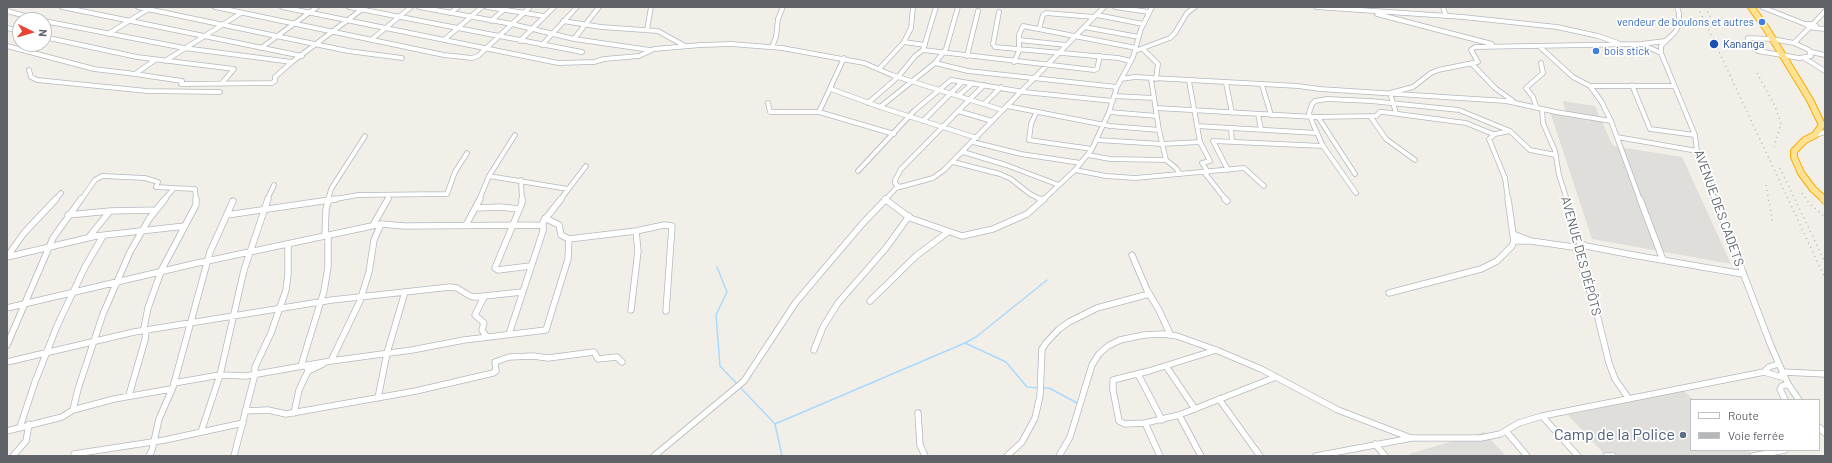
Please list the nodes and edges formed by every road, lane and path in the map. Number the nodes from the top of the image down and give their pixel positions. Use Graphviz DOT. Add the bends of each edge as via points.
graph roads {
  1 [pos="15,7"];
  2 [pos="62,7"];
  3 [pos="138,7"];
  4 [pos="215,7"];
  5 [pos="282,7"];
  6 [pos="317,7"];
  7 [pos="349,7"];
  8 [pos="411,7"];
  9 [pos="419,7"];
  10 [pos="458,7"];
  11 [pos="482,7"];
  12 [pos="488,7"];
  13 [pos="530,7"];
  14 [pos="554,7"];
  15 [pos="578,7"];
  16 [pos="599,7"];
  17 [pos="651,7"];
  18 [pos="784,7"];
  19 [pos="914,7"];
  20 [pos="936,7"];
  21 [pos="958,7"];
  22 [pos="1115,7"];
  23 [pos="1152,7"];
  24 [pos="1195,7"];
  25 [pos="1316,7"];
  26 [pos="1443,7"];
  27 [pos="1677,7"];
  28 [pos="1751,7"];
  29 [pos="1762,7"];
  30 [pos="151,8"];
  31 [pos="363,8"];
  32 [pos="1102,8"];
  33 [pos="505,9"];
  34 [pos="7,10"];
  35 [pos="978,11"];
  36 [pos="1825,11"];
  37 [pos="999,12"];
  38 [pos="1149,12"];
  39 [pos="1368,12"];
  40 [pos="241,13"];
  41 [pos="308,13"];
  42 [pos="450,13"];
  43 [pos="524,13"];
  44 [pos="400,16"];
  45 [pos="544,16"];
  46 [pos="1096,16"];
  47 [pos="1446,16"];
  48 [pos="472,18"];
  49 [pos="130,20"];
  50 [pos="347,21"];
  51 [pos="491,21"];
  52 [pos="563,21"];
  53 [pos="52,23"];
  54 [pos="222,24"];
  55 [pos="294,24"];
  56 [pos="512,24"];
  57 [pos="1143,24"];
  58 [pos="584,25"];
  59 [pos="1814,26"];
  60 [pos="1084,27"];
  61 [pos="385,28"];
  62 [pos="1825,28"];
  63 [pos="458,29"];
  64 [pos="532,29"];
  65 [pos="1039,29"];
  66 [pos="647,30"];
  67 [pos="333,31"];
  68 [pos="108,34"];
  69 [pos="553,34"];
  70 [pos="204,35"];
  71 [pos="278,36"];
  72 [pos="498,36"];
  73 [pos="1074,37"];
  74 [pos="1139,37"];
  75 [pos="574,38"];
  76 [pos="52,39"];
  77 [pos="1772,39"];
  78 [pos="371,40"];
  79 [pos="444,40"];
  80 [pos="1019,40"];
  81 [pos="520,41"];
  82 [pos="1665,41"];
  83 [pos="904,42"];
  84 [pos="1794,43"];
  85 [pos="318,44"];
  86 [pos="1621,44"];
  87 [pos="1641,44"];
  88 [pos="542,45"];
  89 [pos="1066,45"];
  90 [pos="7,46"];
  91 [pos="686,46"];
  92 [pos="1540,46"];
  93 [pos="772,47"];
  94 [pos="924,47"];
  95 [pos="1512,47"];
  96 [pos="184,48"];
  97 [pos="261,48"];
  98 [pos="486,48"];
  99 [pos="1020,49"];
  100 [pos="1135,49"];
  101 [pos="1143,49"];
  102 [pos="652,50"];
  103 [pos="582,52"];
  104 [pos="1811,52"];
  105 [pos="942,53"];
  106 [pos="1059,53"];
  107 [pos="1661,53"];
  108 [pos="1825,54"];
  109 [pos="302,56"];
  110 [pos="967,56"];
  111 [pos="1100,56"];
  112 [pos="1783,56"];
  113 [pos="402,58"];
  114 [pos="844,58"];
  115 [pos="1804,58"];
  116 [pos="1130,59"];
  117 [pos="155,60"];
  118 [pos="165,61"];
  119 [pos="292,62"];
  120 [pos="1014,62"];
  121 [pos="935,63"];
  122 [pos="1541,63"];
  123 [pos="1472,64"];
  124 [pos="1047,65"];
  125 [pos="879,69"];
  126 [pos="29,70"];
  127 [pos="1825,71"];
  128 [pos="1126,72"];
  129 [pos="134,74"];
  130 [pos="898,77"];
  131 [pos="1135,77"];
  132 [pos="1034,78"];
  133 [pos="1121,79"];
  134 [pos="1151,79"];
  135 [pos="1156,79"];
  136 [pos="1189,81"];
  137 [pos="913,82"];
  138 [pos="962,82"];
  139 [pos="973,83"];
  140 [pos="1226,83"];
  141 [pos="181,84"];
  142 [pos="221,84"];
  143 [pos="984,85"];
  144 [pos="1632,85"];
  145 [pos="1262,86"];
  146 [pos="1590,86"];
  147 [pos="1674,86"];
  148 [pos="1001,87"];
  149 [pos="1117,88"];
  150 [pos="831,89"];
  151 [pos="938,90"];
  152 [pos="170,91"];
  153 [pos="1022,91"];
  154 [pos="220,92"];
  155 [pos="1390,93"];
  156 [pos="950,94"];
  157 [pos="958,96"];
  158 [pos="1114,98"];
  159 [pos="1154,98"];
  160 [pos="969,99"];
  161 [pos="1393,102"];
  162 [pos="1515,102"];
  163 [pos="768,103"];
  164 [pos="868,103"];
  165 [pos="984,104"];
  166 [pos="1007,106"];
  167 [pos="1536,106"];
  168 [pos="880,107"];
  169 [pos="1156,108"];
  170 [pos="1542,109"];
  171 [pos="1002,110"];
  172 [pos="958,111"];
  173 [pos="1194,111"];
  174 [pos="819,112"];
  175 [pos="1036,112"];
  176 [pos="1109,112"];
  177 [pos="1232,113"];
  178 [pos="1396,113"];
  179 [pos="1258,114"];
  180 [pos="1271,115"];
  181 [pos="1157,116"];
  182 [pos="1370,116"];
  183 [pos="909,117"];
  184 [pos="1310,117"];
  185 [pos="1318,117"];
  186 [pos="1611,120"];
  187 [pos="923,121"];
  188 [pos="992,121"];
  189 [pos="1103,125"];
  190 [pos="1824,125"];
  191 [pos="1196,126"];
  192 [pos="942,127"];
  193 [pos="1231,128"];
  194 [pos="1261,129"];
  195 [pos="1159,130"];
  196 [pos="1510,131"];
  197 [pos="1825,132"];
  198 [pos="1317,133"];
  199 [pos="894,134"];
  200 [pos="1493,134"];
  201 [pos="514,135"];
  202 [pos="1695,135"];
  203 [pos="1815,135"];
  204 [pos="365,136"];
  205 [pos="1617,137"];
  206 [pos="975,140"];
  207 [pos="1097,140"];
  208 [pos="1200,142"];
  209 [pos="1232,142"];
  210 [pos="1162,144"];
  211 [pos="1324,146"];
  212 [pos="1092,149"];
  213 [pos="1697,151"];
  214 [pos="963,152"];
  215 [pos="467,153"];
  216 [pos="1088,155"];
  217 [pos="1556,155"];
  218 [pos="1166,160"];
  219 [pos="1415,160"];
  220 [pos="953,162"];
  221 [pos="1081,163"];
  222 [pos="586,166"];
  223 [pos="1075,170"];
  224 [pos="1228,170"];
  225 [pos="858,171"];
  226 [pos="1206,172"];
  227 [pos="1180,174"];
  228 [pos="1355,174"];
  229 [pos="489,176"];
  230 [pos="521,180"];
  231 [pos="274,185"];
  232 [pos="1058,185"];
  233 [pos="1264,186"];
  234 [pos="898,187"];
  235 [pos="174,188"];
  236 [pos="568,189"];
  237 [pos="61,193"];
  238 [pos="1356,193"];
  239 [pos="390,195"];
  240 [pos="327,199"];
  241 [pos="886,199"];
  242 [pos="1043,200"];
  243 [pos="1825,200"];
  244 [pos="233,201"];
  245 [pos="1227,201"];
  246 [pos="476,208"];
  247 [pos="519,209"];
  248 [pos="156,210"];
  249 [pos="263,210"];
  250 [pos="110,211"];
  251 [pos="68,215"];
  252 [pos="227,215"];
  253 [pos="909,216"];
  254 [pos="545,218"];
  255 [pos="381,224"];
  256 [pos="373,225"];
  257 [pos="466,225"];
  258 [pos="513,225"];
  259 [pos="542,225"];
  260 [pos="185,226"];
  261 [pos="143,230"];
  262 [pos="636,231"];
  263 [pos="948,232"];
  264 [pos="1513,234"];
  265 [pos="326,235"];
  266 [pos="103,236"];
  267 [pos="89,238"];
  268 [pos="569,239"];
  269 [pos="1514,241"];
  270 [pos="1531,241"];
  271 [pos="288,244"];
  272 [pos="1581,246"];
  273 [pos="48,248"];
  274 [pos="251,252"];
  275 [pos="1132,255"];
  276 [pos="7,257"];
  277 [pos="1663,260"];
  278 [pos="207,261"];
  279 [pos="530,266"];
  280 [pos="161,272"];
  281 [pos="1743,274"];
  282 [pos="116,283"];
  283 [pos="405,292"];
  284 [pos="522,292"];
  285 [pos="74,293"];
  286 [pos="1389,293"];
  287 [pos="1149,294"];
  288 [pos="361,296"];
  289 [pos="484,297"];
  290 [pos="870,301"];
  291 [pos="322,302"];
  292 [pos="25,304"];
  293 [pos="280,307"];
  294 [pos="7,308"];
  295 [pos="631,310"];
  296 [pos="666,311"];
  297 [pos="233,316"];
  298 [pos="190,322"];
  299 [pos="146,331"];
  300 [pos="509,334"];
  301 [pos="1170,334"];
  302 [pos="486,336"];
  303 [pos="95,342"];
  304 [pos="7,344"];
  305 [pos="814,350"];
  306 [pos="1216,350"];
  307 [pos="48,352"];
  308 [pos="387,353"];
  309 [pos="7,362"];
  310 [pos="328,362"];
  311 [pos="622,362"];
  312 [pos="1778,364"];
  313 [pos="1166,366"];
  314 [pos="305,368"];
  315 [pos="1764,372"];
  316 [pos="255,374"];
  317 [pos="1138,374"];
  318 [pos="1825,374"];
  319 [pos="220,375"];
  320 [pos="1783,375"];
  321 [pos="1276,377"];
  322 [pos="174,383"];
  323 [pos="1788,384"];
  324 [pos="171,389"];
  325 [pos="129,395"];
  326 [pos="378,398"];
  327 [pos="1219,399"];
  328 [pos="1785,399"];
  329 [pos="1798,399"];
  330 [pos="1629,400"];
  331 [pos="1195,409"];
  332 [pos="73,410"];
  333 [pos="246,411"];
  334 [pos="294,413"];
  335 [pos="918,413"];
  336 [pos="1179,415"];
  337 [pos="1542,416"];
  338 [pos="1162,420"];
  339 [pos="243,423"];
  340 [pos="1145,423"];
  341 [pos="29,424"];
  342 [pos="20,427"];
  343 [pos="7,431"];
  344 [pos="1506,431"];
  345 [pos="201,432"];
  346 [pos="1412,438"];
  347 [pos="154,441"];
  348 [pos="1375,444"];
  349 [pos="1780,451"];
  350 [pos="74,454"];
  351 [pos="1335,454"];
  352 [pos="12,456"];
  353 [pos="149,456"];
  354 [pos="234,456"];
  355 [pos="654,456"];
  356 [pos="925,456"];
  357 [pos="1007,456"];
  358 [pos="1059,456"];
  359 [pos="1160,456"];
  360 [pos="1201,456"];
  361 [pos="1260,456"];
  362 [pos="1316,456"];
  363 [pos="1385,456"];
  364 [pos="1527,456"];
  365 [pos="1578,456"];
  366 [pos="1606,456"];
  367 [pos="1613,456"];
  368 [pos="1753,456"];
  1 -- 34 [label="street"];
  2 -- 49 [label="street"];
  3 -- 30 [label="street"];
  4 -- 40 [label="street"];
  5 -- 41 [label="street"];
  6 -- 41 [label="street"];
  7 -- 31 [label="street"];
  8 -- 44 [label="street"];
  9 -- 42 [label="street"];
  10 -- 42 [label="street"];
  11 -- 48 [label="street"];
  12 -- 33 [label="street"];
  13 -- 43 [label="street"];
  14 -- 45 [label="street"];
  15 -- 52 [label="street"];
  16 -- 58 [label="street"];
  17 -- 66 [label="street"];
  18 -- 93 [label="street" via="778,19"];
  19 -- 83 [label="street"];
  20 -- 94 [label="street"];
  21 -- 105 [label="street" via="948,46"];
  22 -- 38 [label="street"];
  23 -- 38 [label="street"];
  24 -- 101 [label="street" via="1183,16 1173,35"];
  25 -- 39 [label="street"];
  26 -- 47 [label="street"];
  27 -- 82 [label="street" via="1680,13 1679,25"];
  28 -- 77 [label="highway"];
  29 -- 59 [label="street"];
  30 -- 49 [label="street"];
  30 -- 54 [label="street"];
  31 -- 44 [label="street"];
  31 -- 50 [label="street"];
  32 -- 46 [label="street"];
  33 -- 43 [label="street"];
  33 -- 51 [label="street"];
  35 -- 110 [label="street"];
  36 -- 59 [label="street"];
  37 -- 99 [label="street" via="994,46"];
  38 -- 57 [label="street"];
  39 -- 47 [label="street"];
  39 -- 95 [label="street" via="1475,41"];
  40 -- 54 [label="street"];
  40 -- 55 [label="street"];
  41 -- 50 [label="street"];
  41 -- 55 [label="street"];
  42 -- 48 [label="street"];
  43 -- 45 [label="street"];
  43 -- 56 [label="street"];
  44 -- 61 [label="street"];
  44 -- 63 [label="street"];
  45 -- 64 [label="street"];
  46 -- 57 [label="street"];
  46 -- 60 [label="street"];
  46 -- 65 [label="street" via="1046,13"];
  47 -- 86 [label="street" via="1563,28"];
  48 -- 51 [label="street"];
  48 -- 63 [label="street"];
  49 -- 68 [label="street"];
  49 -- 70 [label="street"];
  50 -- 61 [label="street"];
  50 -- 67 [label="street"];
  51 -- 56 [label="street"];
  52 -- 58 [label="street"];
  52 -- 69 [label="street"];
  53 -- 68 [label="street"];
  54 -- 70 [label="street"];
  54 -- 71 [label="street"];
  55 -- 67 [label="street"];
  55 -- 71 [label="street"];
  56 -- 64 [label="street"];
  56 -- 72 [label="street"];
  57 -- 74 [label="street"];
  58 -- 66 [label="street"];
  58 -- 75 [label="street"];
  59 -- 62 [label="street"];
  59 -- 84 [label="street"];
  60 -- 73 [label="street"];
  60 -- 74 [label="street"];
  61 -- 78 [label="street"];
  61 -- 79 [label="street"];
  63 -- 72 [label="street"];
  63 -- 79 [label="street"];
  64 -- 69 [label="street"];
  64 -- 81 [label="street"];
  65 -- 73 [label="street"];
  65 -- 80 [label="street" via="1023,26"];
  66 -- 91 [label="street" via="659,32"];
  67 -- 78 [label="street"];
  67 -- 85 [label="street"];
  68 -- 96 [label="street"];
  69 -- 75 [label="street"];
  69 -- 88 [label="street"];
  70 -- 96 [label="street"];
  70 -- 97 [label="street"];
  71 -- 85 [label="street"];
  71 -- 97 [label="street"];
  72 -- 81 [label="street"];
  72 -- 98 [label="street"];
  73 -- 89 [label="street"];
  73 -- 100 [label="street"];
  74 -- 100 [label="street"];
  75 -- 102 [label="street"];
  76 -- 117 [label="street"];
  77 -- 84 [label="street"];
  77 -- 112 [label="highway"];
  77 -- 112 [label="street" via="1748,38 1747,43 1758,51"];
  78 -- 98 [label="street" via="463,58 476,57"];
  79 -- 98 [label="street"];
  80 -- 89 [label="street"];
  80 -- 99 [label="street"];
  81 -- 88 [label="street"];
  82 -- 87 [label="street"];
  82 -- 107 [label="street" via="1661,46"];
  83 -- 94 [label="street"];
  83 -- 125 [label="street"];
  84 -- 104 [label="street"];
  85 -- 109 [label="street"];
  85 -- 113 [label="street"];
  86 -- 87 [label="street"];
  86 -- 92 [label="street"];
  87 -- 107 [label="street"];
  88 -- 103 [label="street"];
  89 -- 106 [label="street"];
  90 -- 129 [label="street" via="94,69"];
  91 -- 93 [label="street" via="732,44"];
  91 -- 102 [label="street"];
  92 -- 95 [label="street"];
  92 -- 146 [label="street" via="1573,76"];
  93 -- 114 [label="street"];
  94 -- 105 [label="street"];
  94 -- 130 [label="street"];
  95 -- 123 [label="street" via="1475,47 1471,50 1478,62"];
  96 -- 118 [label="street"];
  96 -- 119 [label="street"];
  97 -- 109 [label="street"];
  98 -- 102 [label="street" via="566,63 636,56"];
  99 -- 106 [label="street"];
  99 -- 120 [label="street"];
  100 -- 101 [label="street"];
  100 -- 116 [label="street"];
  101 -- 135 [label="street" via="1158,64"];
  104 -- 108 [label="street"];
  104 -- 115 [label="street" via="1811,56"];
  105 -- 110 [label="street"];
  105 -- 121 [label="street"];
  106 -- 111 [label="street"];
  106 -- 124 [label="street"];
  107 -- 147 [label="street, AVENUE DES CADETS"];
  109 -- 119 [label="street"];
  110 -- 120 [label="street"];
  111 -- 116 [label="street"];
  111 -- 124 [label="street" via="1095,70"];
  112 -- 115 [label="street"];
  112 -- 190 [label="highway"];
  114 -- 125 [label="street"];
  114 -- 150 [label="street"];
  115 -- 127 [label="street"];
  116 -- 128 [label="street"];
  117 -- 118 [label="street"];
  117 -- 129 [label="street"];
  118 -- 142 [label="street" via="234,69"];
  119 -- 142 [label="street" via="275,77 273,83"];
  120 -- 124 [label="street"];
  121 -- 132 [label="street" via="968,71"];
  121 -- 137 [label="street"];
  122 -- 167 [label="street" via="1542,73 1526,88"];
  123 -- 155 [label="street" via="1438,70 1413,87"];
  123 -- 162 [label="street" via="1495,88"];
  124 -- 132 [label="street"];
  125 -- 130 [label="street"];
  126 -- 152 [label="street" via="32,78 42,80 109,88"];
  128 -- 131 [label="street"];
  128 -- 133 [label="street"];
  129 -- 141 [label="street" via="182,81"];
  130 -- 137 [label="street"];
  130 -- 164 [label="street"];
  131 -- 133 [label="street"];
  131 -- 134 [label="street"];
  132 -- 149 [label="street"];
  132 -- 153 [label="street"];
  133 -- 149 [label="street"];
  134 -- 135 [label="street"];
  134 -- 159 [label="street"];
  135 -- 136 [label="street"];
  136 -- 140 [label="street"];
  136 -- 173 [label="street"];
  137 -- 151 [label="street"];
  137 -- 168 [label="street"];
  138 -- 139 [label="street"];
  138 -- 151 [label="street" via="950,80"];
  138 -- 156 [label="street"];
  139 -- 143 [label="street"];
  139 -- 157 [label="street"];
  140 -- 145 [label="street"];
  140 -- 177 [label="street"];
  141 -- 142 [label="street"];
  141 -- 152 [label="street"];
  143 -- 148 [label="street"];
  143 -- 160 [label="street"];
  144 -- 146 [label="street"];
  144 -- 147 [label="street"];
  144 -- 202 [label="street" via="1650,129"];
  145 -- 155 [label="street"];
  145 -- 180 [label="street"];
  146 -- 186 [label="street"];
  147 -- 202 [label="street, AVENUE DES CADETS"];
  148 -- 153 [label="street"];
  148 -- 165 [label="street"];
  149 -- 158 [label="street"];
  150 -- 164 [label="street"];
  150 -- 174 [label="street"];
  151 -- 156 [label="street"];
  151 -- 183 [label="street"];
  152 -- 154 [label="street"];
  153 -- 158 [label="street"];
  153 -- 166 [label="street"];
  155 -- 161 [label="street"];
  155 -- 162 [label="street"];
  156 -- 157 [label="street"];
  156 -- 187 [label="street"];
  157 -- 160 [label="street"];
  158 -- 159 [label="street"];
  158 -- 176 [label="street"];
  159 -- 169 [label="street"];
  160 -- 165 [label="street"];
  160 -- 172 [label="street"];
  161 -- 178 [label="street"];
  161 -- 184 [label="street" via="1321,100 1312,104"];
  161 -- 196 [label="street" via="1459,110"];
  162 -- 167 [label="street"];
  163 -- 174 [label="street" via="770,112"];
  164 -- 168 [label="street"];
  165 -- 171 [label="street"];
  166 -- 171 [label="street"];
  166 -- 175 [label="street"];
  167 -- 170 [label="street"];
  168 -- 183 [label="street"];
  169 -- 173 [label="street"];
  169 -- 181 [label="street"];
  170 -- 186 [label="street"];
  170 -- 217 [label="street, AVENUE DES DÉPÔTS" via="1543,123"];
  171 -- 188 [label="street"];
  172 -- 188 [label="street"];
  172 -- 192 [label="street"];
  173 -- 177 [label="street"];
  173 -- 191 [label="street"];
  174 -- 199 [label="street"];
  175 -- 189 [label="street"];
  175 -- 212 [label="street" via="1029,140"];
  176 -- 181 [label="street"];
  176 -- 189 [label="street"];
  177 -- 179 [label="street"];
  178 -- 182 [label="street" via="1381,112 1378,116"];
  178 -- 200 [label="street" via="1466,123"];
  179 -- 180 [label="street"];
  179 -- 194 [label="street"];
  180 -- 184 [label="street"];
  181 -- 195 [label="street"];
  182 -- 185 [label="street"];
  182 -- 219 [label="street" via="1386,139"];
  183 -- 187 [label="street"];
  183 -- 199 [label="street"];
  184 -- 185 [label="street"];
  184 -- 198 [label="street"];
  185 -- 228 [label="street"];
  186 -- 205 [label="street"];
  187 -- 192 [label="street"];
  188 -- 206 [label="street"];
  189 -- 195 [label="street"];
  189 -- 207 [label="street"];
  190 -- 203 [label="highway"];
  191 -- 193 [label="street"];
  191 -- 208 [label="street"];
  192 -- 206 [label="street"];
  192 -- 234 [label="street" via="898,172 895,183"];
  193 -- 194 [label="street"];
  193 -- 209 [label="street"];
  194 -- 198 [label="street"];
  195 -- 210 [label="street"];
  196 -- 200 [label="street"];
  196 -- 217 [label="street" via="1528,149"];
  197 -- 203 [label="street"];
  198 -- 211 [label="street"];
  199 -- 225 [label="street"];
  200 -- 264 [label="street" via="1489,138 1505,178"];
  201 -- 229 [label="street"];
  202 -- 213 [label="street, AVENUE DES CADETS"];
  203 -- 243 [label="highway" via="1798,145 1794,157 1803,176"];
  204 -- 240 [label="street" via="336,179"];
  205 -- 213 [label="street"];
  205 -- 277 [label="street"];
  206 -- 214 [label="street"];
  206 -- 221 [label="street" via="1021,154"];
  207 -- 210 [label="street"];
  207 -- 212 [label="street"];
  208 -- 210 [label="street"];
  208 -- 226 [label="street" via="1210,161 1202,163"];
  209 -- 211 [label="street"];
  209 -- 224 [label="street" via="1213,142"];
  210 -- 218 [label="street"];
  211 -- 238 [label="street"];
  212 -- 216 [label="street"];
  213 -- 281 [label="street, AVENUE DES CADETS"];
  214 -- 220 [label="street"];
  214 -- 232 [label="street"];
  215 -- 239 [label="street" via="455,172 448,194"];
  216 -- 218 [label="street"];
  216 -- 221 [label="street"];
  217 -- 272 [label="street, AVENUE DES DÉPÔTS"];
  218 -- 227 [label="street"];
  220 -- 234 [label="street" via="933,178"];
  220 -- 242 [label="street" via="1000,174"];
  221 -- 223 [label="street"];
  222 -- 236 [label="street"];
  223 -- 227 [label="street" via="1125,178"];
  223 -- 232 [label="street"];
  224 -- 226 [label="street"];
  224 -- 233 [label="street" via="1246,168"];
  226 -- 227 [label="street"];
  226 -- 245 [label="street"];
  229 -- 230 [label="street"];
  229 -- 246 [label="street"];
  230 -- 236 [label="street"];
  230 -- 247 [label="street" via="522,197"];
  231 -- 249 [label="street"];
  232 -- 242 [label="street"];
  234 -- 241 [label="street"];
  235 -- 248 [label="street"];
  235 -- 251 [label="street" via="156,187 158,182 151,182 145,178 100,176"];
  235 -- 260 [label="street" via="196,189 196,205"];
  236 -- 254 [label="street"];
  237 -- 276 [label="street" via="24,233"];
  239 -- 240 [label="street" via="358,195"];
  239 -- 256 [label="street"];
  240 -- 249 [label="street"];
  240 -- 265 [label="street"];
  241 -- 253 [label="street"];
  241 -- 355 [label="street" via="796,302 744,381"];
  242 -- 263 [label="street" via="1027,214 1000,227 965,235"];
  244 -- 252 [label="street"];
  246 -- 247 [label="street"];
  246 -- 257 [label="street"];
  247 -- 258 [label="street"];
  248 -- 250 [label="street"];
  248 -- 261 [label="street"];
  249 -- 252 [label="street"];
  249 -- 274 [label="street"];
  250 -- 251 [label="street"];
  250 -- 267 [label="street"];
  251 -- 273 [label="street" via="54,234"];
  252 -- 278 [label="street" via="212,244"];
  253 -- 263 [label="street"];
  253 -- 305 [label="street" via="880,256 838,303 823,327"];
  254 -- 259 [label="street"];
  254 -- 268 [label="street" via="559,225 561,235"];
  255 -- 256 [label="street"];
  255 -- 257 [label="street"];
  255 -- 288 [label="street" via="374,240"];
  256 -- 265 [label="street"];
  257 -- 258 [label="street"];
  258 -- 259 [label="street"];
  258 -- 279 [label="street" via="500,251 495,269"];
  259 -- 279 [label="street" via="543,231"];
  260 -- 261 [label="street"];
  260 -- 280 [label="street"];
  261 -- 266 [label="street"];
  261 -- 282 [label="street"];
  262 -- 268 [label="street"];
  262 -- 295 [label="street" via="638,251"];
  262 -- 296 [label="street" via="672,226"];
  263 -- 290 [label="street" via="919,253"];
  264 -- 269 [label="street"];
  264 -- 270 [label="street"];
  265 -- 271 [label="street"];
  265 -- 291 [label="street" via="328,267"];
  266 -- 267 [label="street"];
  266 -- 285 [label="street" via="85,266"];
  267 -- 273 [label="street"];
  268 -- 300 [label="street" via="568,259 547,328"];
  269 -- 270 [label="street"];
  269 -- 286 [label="street" via="1503,255 1481,269"];
  270 -- 272 [label="street"];
  271 -- 274 [label="street"];
  271 -- 293 [label="street" via="286,290"];
  272 -- 277 [label="street"];
  272 -- 330 [label="street, AVENUE DES DÉPÔTS" via="1580,262 1596,310 1609,363"];
  273 -- 276 [label="street"];
  273 -- 292 [label="street"];
  274 -- 278 [label="street"];
  274 -- 297 [label="street" via="241,280"];
  275 -- 287 [label="street"];
  277 -- 281 [label="street"];
  278 -- 280 [label="street"];
  278 -- 298 [label="street"];
  279 -- 284 [label="street"];
  280 -- 282 [label="street"];
  280 -- 299 [label="street" via="148,308 144,328"];
  281 -- 312 [label="street, AVENUE DES CADETS"];
  282 -- 285 [label="street"];
  282 -- 303 [label="street"];
  283 -- 288 [label="street"];
  283 -- 289 [label="street" via="450,287 458,288 470,296"];
  283 -- 308 [label="street"];
  284 -- 289 [label="street"];
  284 -- 300 [label="street"];
  285 -- 292 [label="street"];
  285 -- 307 [label="street"];
  287 -- 301 [label="street"];
  287 -- 357 [label="street" via="1097,308 1069,322 1046,343 1042,348 1040,396 1035,418 1022,442"];
  288 -- 291 [label="street"];
  288 -- 310 [label="street"];
  289 -- 302 [label="street" via="475,315 484,324 482,330"];
  291 -- 293 [label="street"];
  291 -- 314 [label="street"];
  292 -- 294 [label="street"];
  292 -- 304 [label="street"];
  293 -- 297 [label="street"];
  293 -- 316 [label="street" via="255,367"];
  297 -- 298 [label="street"];
  297 -- 319 [label="street"];
  298 -- 299 [label="street"];
  298 -- 322 [label="street"];
  299 -- 303 [label="street"];
  299 -- 325 [label="street"];
  300 -- 302 [label="street"];
  301 -- 306 [label="street"];
  301 -- 358 [label="street" via="1120,340 1099,354 1092,365 1070,437"];
  302 -- 308 [label="street"];
  303 -- 307 [label="street"];
  303 -- 332 [label="street"];
  306 -- 313 [label="street"];
  306 -- 321 [label="street"];
  307 -- 309 [label="street"];
  307 -- 342 [label="street"];
  308 -- 310 [label="street"];
  308 -- 326 [label="street"];
  310 -- 314 [label="street"];
  311 -- 326 [label="street" via="617,358 598,359 594,352 548,358 509,357 495,362 496,371 493,373"];
  312 -- 315 [label="street"];
  312 -- 320 [label="street, AVENUE DES CADETS"];
  313 -- 317 [label="street"];
  313 -- 331 [label="street"];
  314 -- 316 [label="street"];
  314 -- 334 [label="street"];
  315 -- 320 [label="street"];
  315 -- 330 [label="street"];
  316 -- 319 [label="street"];
  316 -- 333 [label="street"];
  317 -- 338 [label="street"];
  317 -- 340 [label="street" via="1113,380 1113,395 1119,421 1125,424"];
  318 -- 320 [label="street"];
  319 -- 322 [label="street"];
  319 -- 345 [label="street"];
  320 -- 323 [label="street, AVENUE DES CADETS"];
  321 -- 327 [label="street"];
  321 -- 346 [label="street" via="1338,410"];
  322 -- 324 [label="street"];
  323 -- 328 [label="street" via="1780,389"];
  323 -- 329 [label="street, AVENUE DES CADETS"];
  324 -- 325 [label="street"];
  324 -- 347 [label="street" via="159,419"];
  325 -- 332 [label="street"];
  326 -- 334 [label="street"];
  327 -- 331 [label="street"];
  327 -- 361 [label="street"];
  330 -- 337 [label="street"];
  331 -- 336 [label="street"];
  332 -- 341 [label="street" via="62,417"];
  333 -- 334 [label="street"];
  333 -- 339 [label="street"];
  335 -- 356 [label="street" via="920,445"];
  336 -- 338 [label="street"];
  336 -- 360 [label="street"];
  337 -- 344 [label="street" via="1519,423"];
  337 -- 365 [label="street"];
  338 -- 340 [label="street"];
  339 -- 345 [label="street"];
  339 -- 354 [label="street"];
  340 -- 359 [label="street"];
  341 -- 342 [label="street"];
  341 -- 352 [label="street" via="26,441"];
  342 -- 343 [label="street"];
  344 -- 346 [label="street" via="1481,438"];
  344 -- 364 [label="street"];
  345 -- 347 [label="street"];
  346 -- 348 [label="street"];
  347 -- 350 [label="street"];
  347 -- 353 [label="street"];
  348 -- 351 [label="street"];
  348 -- 363 [label="street"];
  349 -- 368 [label="street"];
  351 -- 362 [label="street"];
  366 -- 367 [label="street"];
}
